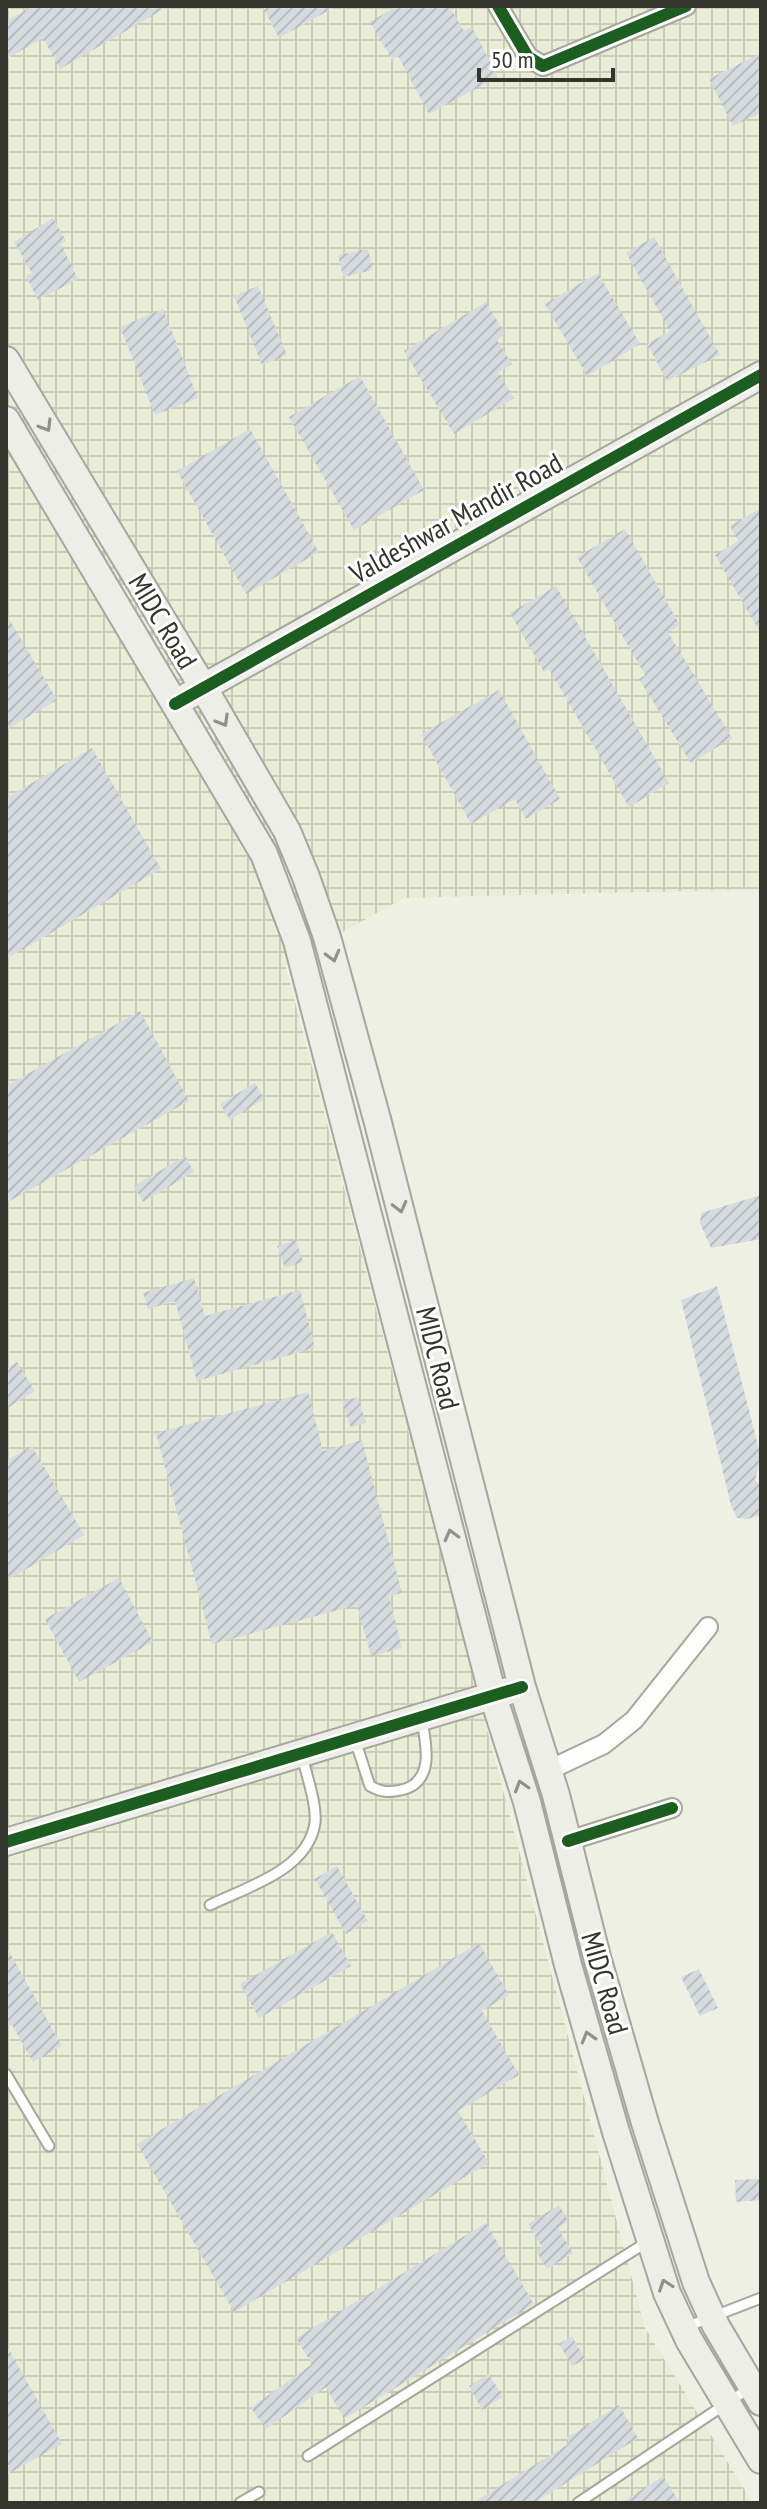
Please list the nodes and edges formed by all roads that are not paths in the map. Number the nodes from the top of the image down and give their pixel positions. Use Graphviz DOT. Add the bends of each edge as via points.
graph roads {
  1 [pos="498,6"];
  2 [pos="686,6"];
  3 [pos="6,360"];
  4 [pos="761,375"];
  5 [pos="6,420"];
  6 [pos="203,687"];
  7 [pos="175,704"];
  8 [pos="708,1627"];
  9 [pos="522,1687"];
  10 [pos="493,1696"];
  11 [pos="421,1718"];
  12 [pos="355,1738"];
  13 [pos="302,1753"];
  14 [pos="549,1770"];
  15 [pos="672,1808"];
  16 [pos="568,1841"];
  17 [pos="6,1842"];
  18 [pos="210,1905"];
  19 [pos="6,2074"];
  20 [pos="49,2146"];
  21 [pos="650,2240"];
  22 [pos="761,2298"];
  23 [pos="712,2318"];
  24 [pos="683,2328"];
  25 [pos="755,2389"];
  26 [pos="726,2404"];
  27 [pos="308,2456"];
  28 [pos="761,2460"];
  29 [pos="259,2492"];
  30 [pos="590,2500"];
  31 [pos="240,2503"];
  32 [pos="578,2503"];
  1 -- 2 [label="street" via="528,57 543,66"];
  3 -- 6 [label="main road, MIDC Road, one-way"];
  4 -- 6 [label="main road, Valdeshwar Mandir Road"];
  5 -- 7 [label="main road, MIDC Road"];
  6 -- 7 [label="main road, Valdeshwar Mandir Road"];
  6 -- 9 [label="main road, MIDC Road, one-way" via="287,831 327,937"];
  10 -- 7 [label="main road, MIDC Road, one-way" via="297,941 264,854"];
  8 -- 14 [label="street" via="634,1720 604,1744"];
  9 -- 10 [label="main road"];
  9 -- 14 [label="main road, MIDC Road"];
  10 -- 11 [label="main road"];
  21 -- 10 [label="main road, MIDC Road, one-way"];
  11 -- 12 [label="main road"];
  11 -- 12 [label="lane" via="426,1769 411,1788 381,1792 370,1786"];
  12 -- 13 [label="main road"];
  13 -- 17 [label="main road"];
  13 -- 18 [label="lane" via="315,1820 309,1842 287,1867"];
  14 -- 16 [label="main road, MIDC Road"];
  15 -- 16 [label="street"];
  16 -- 23 [label="main road, MIDC Road" via="645,2123"];
  19 -- 20 [label="lane"];
  24 -- 21 [label="main road, MIDC Road, one-way"];
  21 -- 27 [label="lane"];
  22 -- 23 [label="lane"];
  23 -- 24 [label="lane"];
  23 -- 25 [label="main road, MIDC Road"];
  24 -- 26 [label="main road, MIDC Road"];
  25 -- 26 [label="lane"];
  26 -- 28 [label="main road, MIDC Road"];
  26 -- 30 [label="lane"];
  29 -- 31 [label="lane"];
  30 -- 32 [label="lane"];
}
